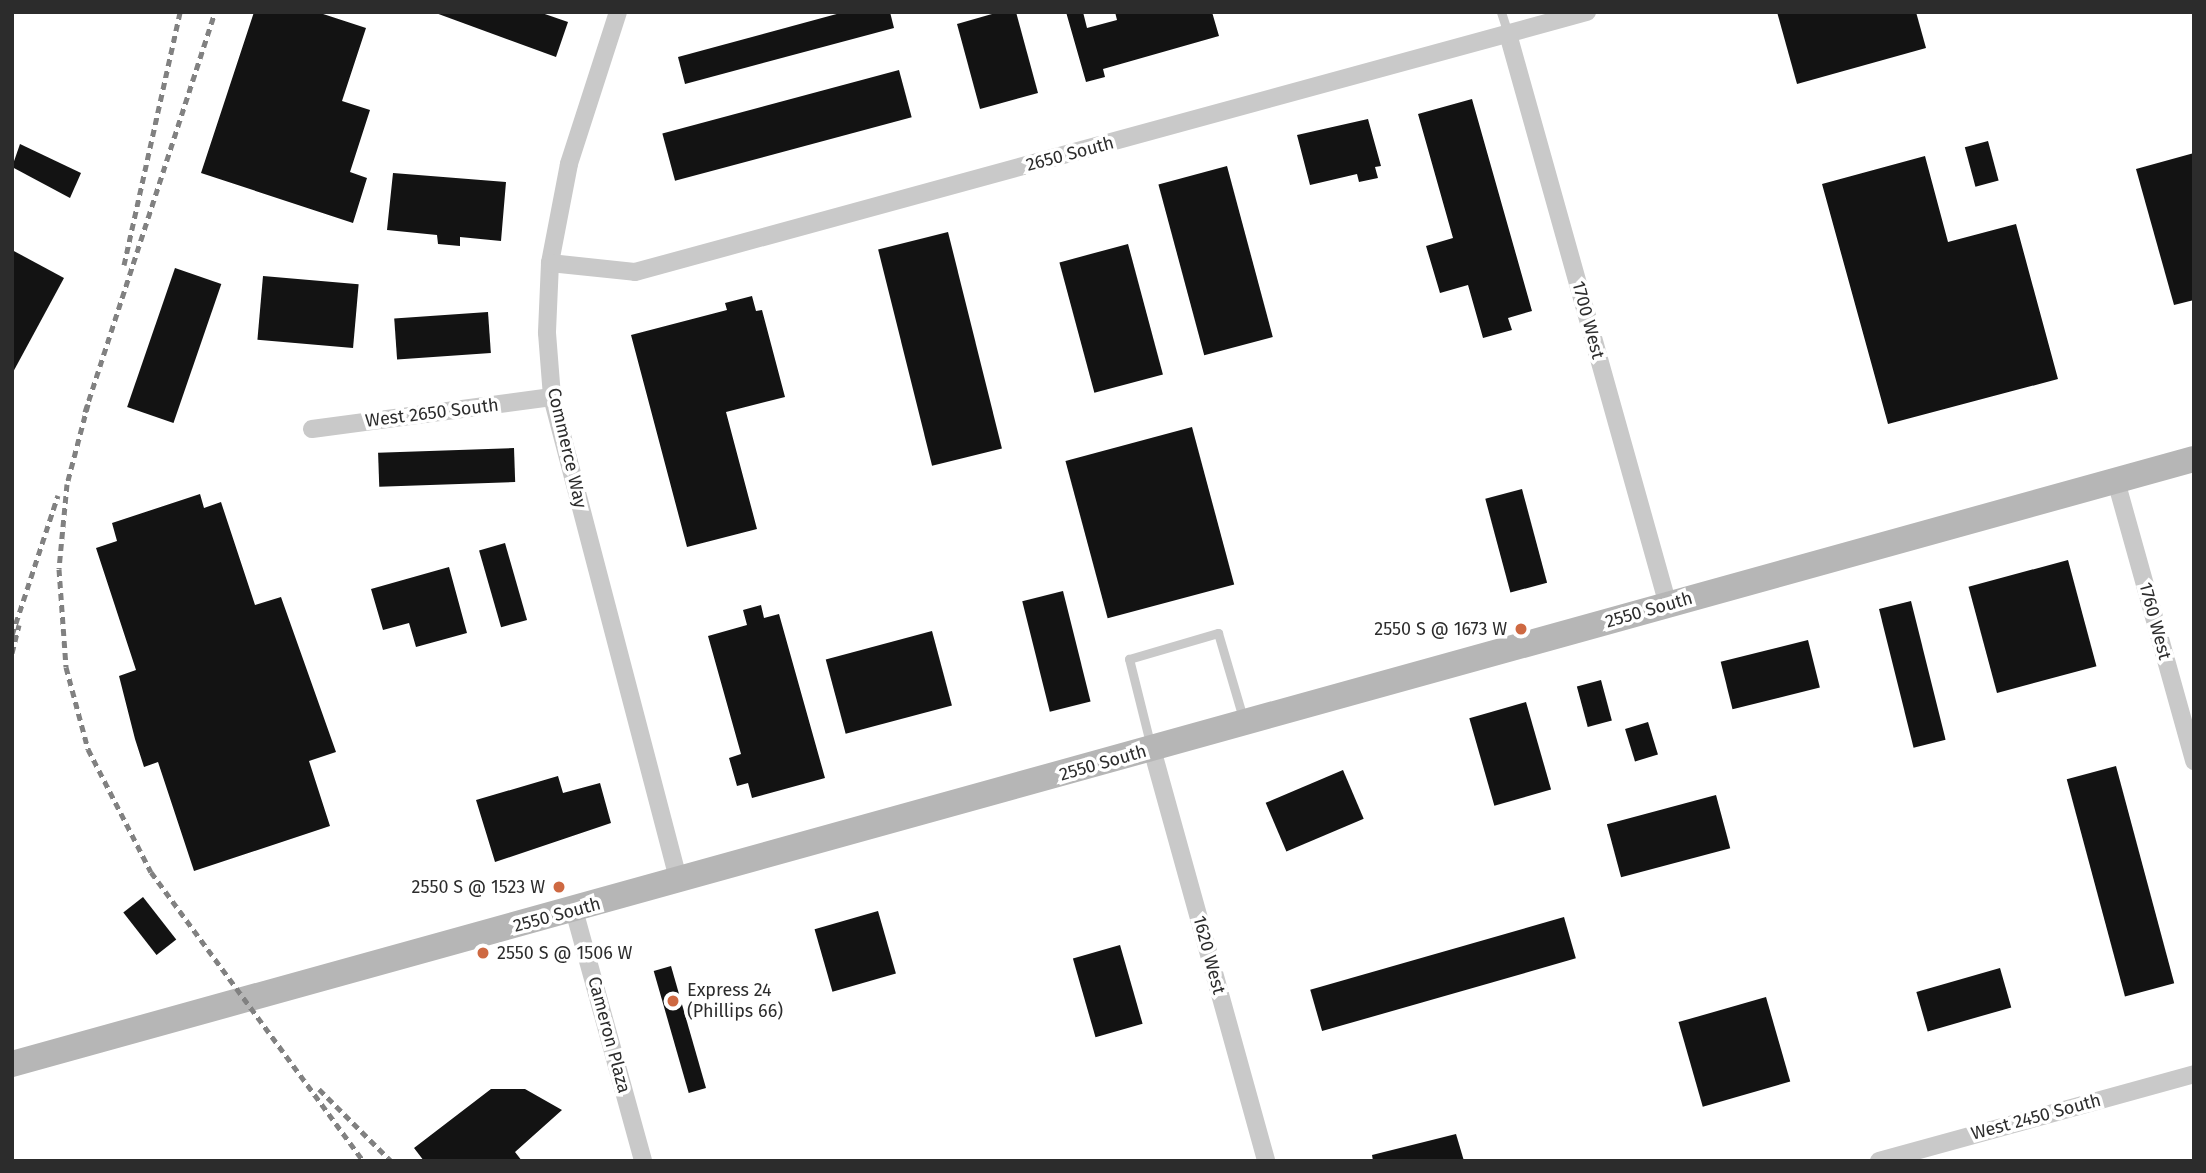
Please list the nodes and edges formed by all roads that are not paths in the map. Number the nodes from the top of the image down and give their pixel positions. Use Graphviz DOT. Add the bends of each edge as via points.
graph roads {
  1 [pos="618,12"];
  2 [pos="1501,12"];
  3 [pos="1587,12"];
  4 [pos="1508,34"];
  5 [pos="550,264"];
  6 [pos="552,397"];
  7 [pos="313,429"];
  8 [pos="2194,459"];
  9 [pos="2116,481"];
  10 [pos="1668,605"];
  11 [pos="1245,723"];
  12 [pos="1152,750"];
  13 [pos="2194,761"];
  14 [pos="679,882"];
  15 [pos="574,910"];
  16 [pos="12,1064"];
  17 [pos="2194,1074"];
  18 [pos="643,1161"];
  19 [pos="1266,1161"];
  20 [pos="1879,1161"];
  1 -- 5 [label="street, Commerce Way" via="569,164"];
  2 -- 4 [label="lane"];
  3 -- 4 [label="street, 2650 South"];
  4 -- 5 [label="street, 2650 South" via="635,272"];
  4 -- 10 [label="street, 1700 West"];
  5 -- 6 [label="street, Commerce Way"];
  6 -- 7 [label="street, West 2650 South"];
  6 -- 14 [label="street, Commerce Way"];
  8 -- 9 [label="main road, 2550 South"];
  9 -- 10 [label="main road, 2550 South"];
  9 -- 13 [label="street, 1760 West"];
  10 -- 11 [label="main road, 2550 South"];
  11 -- 12 [label="main road, 2550 South"];
  11 -- 12 [label="lane" via="1218,633 1129,659"];
  12 -- 14 [label="main road, 2550 South"];
  12 -- 19 [label="street, 1620 West"];
  14 -- 15 [label="main road, 2550 South"];
  15 -- 16 [label="main road, 2550 South"];
  15 -- 18 [label="street, Cameron Plaza"];
  17 -- 20 [label="street, West 2450 South"];
}
